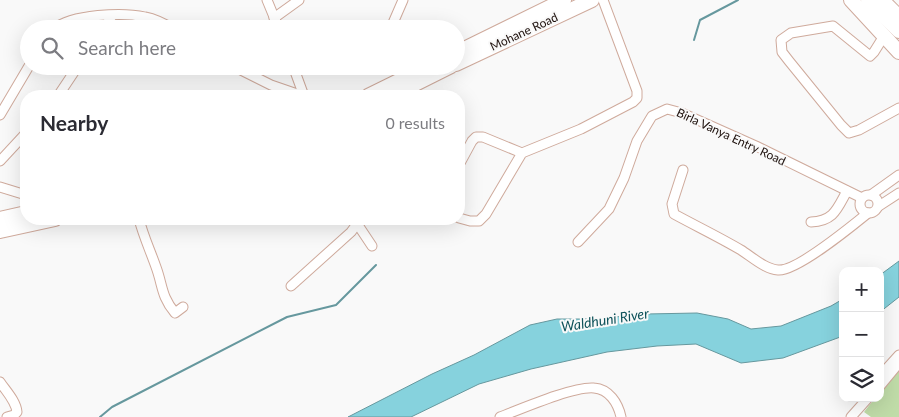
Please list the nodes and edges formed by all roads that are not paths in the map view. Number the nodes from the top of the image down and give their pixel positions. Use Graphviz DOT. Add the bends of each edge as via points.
graph roads {
  1 [pos="267,0"];
  2 [pos="299,0"];
  3 [pos="402,0"];
  4 [pos="564,0"];
  5 [pos="592,0"];
  6 [pos="603,0"];
  7 [pos="851,0"];
  8 [pos="868,0"];
  9 [pos="882,0"];
  10 [pos="112,16"];
  11 [pos="899,17"];
  12 [pos="274,18"];
  13 [pos="72,20"];
  14 [pos="109,20"];
  15 [pos="154,20"];
  16 [pos="395,20"];
  17 [pos="899,31"];
  18 [pos="884,36"];
  19 [pos="465,49"];
  20 [pos="899,52"];
  21 [pos="465,60"];
  22 [pos="24,75"];
  23 [pos="72,75"];
  24 [pos="251,75"];
  25 [pos="296,75"];
  26 [pos="413,75"];
  27 [pos="417,75"];
  28 [pos="62,90"];
  29 [pos="286,90"];
  30 [pos="302,90"];
  31 [pos="381,90"];
  32 [pos="398,90"];
  33 [pos="899,108"];
  34 [pos="0,115"];
  35 [pos="20,139"];
  36 [pos="522,153"];
  37 [pos="465,154"];
  38 [pos="0,161"];
  39 [pos="682,170"];
  40 [pos="899,175"];
  41 [pos="885,184"];
  42 [pos="0,188"];
  43 [pos="847,191"];
  44 [pos="20,193"];
  45 [pos="896,195"];
  46 [pos="867,196"];
  47 [pos="879,206"];
  48 [pos="868,213"];
  49 [pos="20,216"];
  50 [pos="465,220"];
  51 [pos="811,222"];
  52 [pos="20,223"];
  53 [pos="1,225"];
  54 [pos="141,225"];
  55 [pos="354,225"];
  56 [pos="357,225"];
  57 [pos="578,242"];
  58 [pos="372,246"];
  59 [pos="291,286"];
  60 [pos="183,307"];
  61 [pos="899,355"];
  62 [pos="899,364"];
  63 [pos="884,372"];
  64 [pos="884,381"];
  65 [pos="0,382"];
  66 [pos="865,402"];
  67 [pos="855,416"];
  68 [pos="7,417"];
  69 [pos="500,417"];
  70 [pos="621,417"];
  1 -- 12 [label="street"];
  2 -- 12 [label="street"];
  3 -- 16 [label="street"];
  4 -- 19 [label="main road, Mohane Road"];
  5 -- 21 [label="main road, Mohane Road"];
  6 -- 36 [label="street" via="637,98 581,129"];
  7 -- 18 [label="main road"];
  8 -- 17 [label="main road"];
  9 -- 11 [label="main road"];
  10 -- 13 [label="street"];
  10 -- 14 [label="street"];
  10 -- 15 [label="street" via="128,14"];
  18 -- 20 [label="main road"];
  18 -- 33 [label="street" via="870,56 833,26 791,33 781,40 782,52 849,133"];
  22 -- 34 [label="street"];
  23 -- 28 [label="street"];
  24 -- 29 [label="street"];
  25 -- 30 [label="street"];
  26 -- 31 [label="main road"];
  27 -- 32 [label="main road"];
  35 -- 38 [label="street"];
  36 -- 37 [label="street" via="476,137"];
  36 -- 50 [label="street" via="486,214 479,221"];
  39 -- 48 [label="street" via="672,204 674,214 776,270 785,270 801,262"];
  40 -- 41 [label="street"];
  41 -- 45 [label="street"];
  41 -- 46 [label="street"];
  42 -- 44 [label="street"];
  43 -- 46 [label="street, Birla Vanya Entry Road"];
  43 -- 51 [label="street" via="831,217"];
  43 -- 57 [label="street, Birla Vanya Entry Road" via="756,146 668,109 652,116 637,141 609,209"];
  45 -- 47 [label="street"];
  46 -- 47 [label="street" via="877,198"];
  46 -- 48 [label="street" via="860,207"];
  47 -- 48 [label="street" via="873,213"];
  49 -- 53 [label="main road"];
  52 -- 53 [label="main road"];
  54 -- 60 [label="street" via="164,297 175,313"];
  55 -- 59 [label="street" via="351,232"];
  56 -- 58 [label="street"];
  61 -- 63 [label="street"];
  62 -- 64 [label="street"];
  65 -- 68 [label="street" via="17,408 14,415"];
  66 -- 67 [label="street"];
  69 -- 70 [label="street" via="568,392 596,388 613,399"];
}
